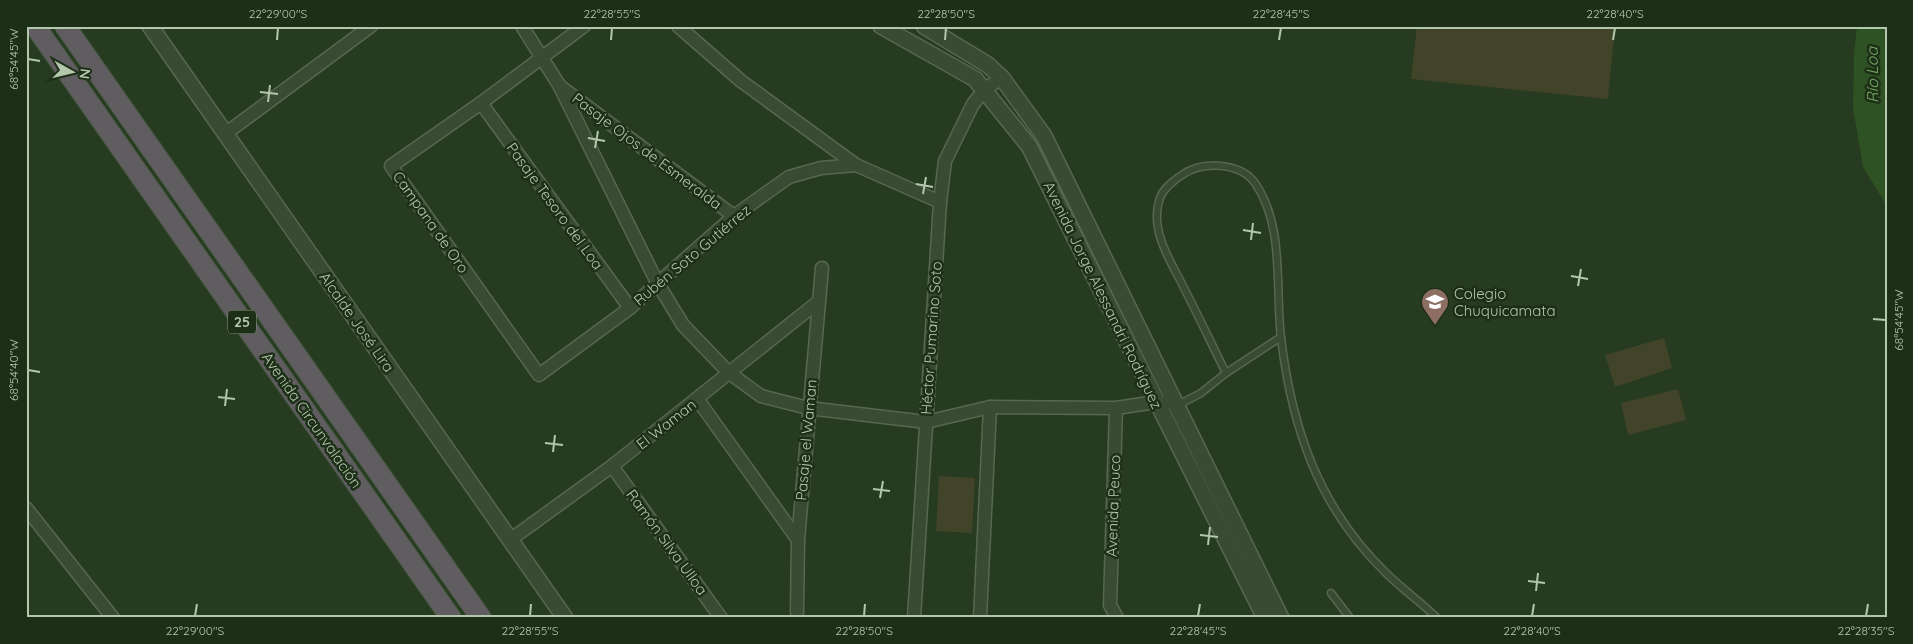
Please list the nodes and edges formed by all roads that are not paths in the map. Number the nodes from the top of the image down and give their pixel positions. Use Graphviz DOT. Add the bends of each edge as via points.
graph roads {
  1 [pos="35,26"];
  2 [pos="65,26"];
  3 [pos="371,26"];
  4 [pos="522,26"];
  5 [pos="584,26"];
  6 [pos="678,26"];
  7 [pos="881,26"];
  8 [pos="924,26"];
  9 [pos="155,28"];
  10 [pos="542,57"];
  11 [pos="1002,78"];
  12 [pos="559,85"];
  13 [pos="985,89"];
  14 [pos="481,103"];
  15 [pos="225,134"];
  16 [pos="856,165"];
  17 [pos="940,202"];
  18 [pos="734,216"];
  19 [pos="822,268"];
  20 [pos="658,284"];
  21 [pos="818,302"];
  22 [pos="630,308"];
  23 [pos="1281,337"];
  24 [pos="728,372"];
  25 [pos="1226,372"];
  26 [pos="539,375"];
  27 [pos="698,400"];
  28 [pos="1156,402"];
  29 [pos="1178,405"];
  30 [pos="990,407"];
  31 [pos="808,408"];
  32 [pos="1116,408"];
  33 [pos="926,422"];
  34 [pos="612,466"];
  35 [pos="26,508"];
  36 [pos="510,540"];
  37 [pos="798,540"];
  38 [pos="1331,593"];
  39 [pos="1110,611"];
  40 [pos="796,612"];
  41 [pos="113,618"];
  42 [pos="451,618"];
  43 [pos="481,618"];
  44 [pos="565,618"];
  45 [pos="720,618"];
  46 [pos="914,618"];
  47 [pos="980,618"];
  48 [pos="1117,618"];
  49 [pos="1264,618"];
  50 [pos="1281,618"];
  51 [pos="1350,618"];
  52 [pos="1437,618"];
  1 -- 42 [label="highway, Avenida Circunvalación / 25"];
  2 -- 43 [label="highway, Avenida Circunvalación / 25"];
  3 -- 15 [label="street"];
  4 -- 10 [label="street"];
  5 -- 10 [label="street, Campana de Oro"];
  6 -- 16 [label="street" via="741,80"];
  7 -- 13 [label="street, Avenida Jorge Alessandri Rodríguez" via="976,79"];
  8 -- 11 [label="street, Avenida Jorge Alessandri Rodríguez" via="988,65"];
  9 -- 15 [label="street, Alcalde José Lira"];
  10 -- 12 [label="street"];
  10 -- 14 [label="street, Campana de Oro"];
  11 -- 13 [label="street, Héctor Pumarino Soto"];
  11 -- 29 [label="street, Avenida Jorge Alessandri Rodríguez" via="1044,136"];
  12 -- 18 [label="street, Pasaje Ojos de Esmeralda"];
  12 -- 20 [label="street"];
  13 -- 17 [label="street, Héctor Pumarino Soto" via="973,104 945,162"];
  13 -- 28 [label="street, Avenida Jorge Alessandri Rodríguez" via="1029,146"];
  14 -- 22 [label="street, Pasaje Tesoro del Loa"];
  14 -- 26 [label="street, Campana de Oro" via="391,166"];
  15 -- 36 [label="street, Alcalde José Lira"];
  16 -- 17 [label="street, Rubén Soto Gutiérrez"];
  16 -- 18 [label="street, Rubén Soto Gutiérrez" via="821,168 789,177"];
  17 -- 33 [label="street, Héctor Pumarino Soto"];
  18 -- 20 [label="street, Rubén Soto Gutiérrez"];
  19 -- 21 [label="street, Pasaje el Waman"];
  20 -- 22 [label="street, Rubén Soto Gutiérrez"];
  20 -- 24 [label="street" via="683,325"];
  21 -- 24 [label="street, El Waman"];
  21 -- 31 [label="street, Pasaje el Waman"];
  22 -- 26 [label="street, Rubén Soto Gutiérrez"];
  23 -- 25 [label="lane"];
  23 -- 25 [label="lane" via="1274,233 1267,203 1254,180 1237,169 1211,165 1187,171 1169,184 1159,200 1157,223 1166,255"];
  23 -- 52 [label="lane" via="1291,401 1305,450 1334,508 1386,574"];
  24 -- 27 [label="street, El Waman"];
  24 -- 31 [label="street" via="761,396"];
  25 -- 29 [label="lane" via="1202,393"];
  27 -- 34 [label="street, El Waman"];
  27 -- 37 [label="street"];
  28 -- 29 [label="street"];
  28 -- 32 [label="street"];
  28 -- 49 [label="street, Avenida Jorge Alessandri Rodríguez"];
  29 -- 50 [label="street, Avenida Jorge Alessandri Rodríguez"];
  30 -- 32 [label="street"];
  30 -- 33 [label="street"];
  30 -- 47 [label="street"];
  31 -- 33 [label="street"];
  31 -- 37 [label="street, Pasaje el Waman"];
  32 -- 39 [label="street, Avenida Peuco"];
  33 -- 46 [label="street, Héctor Pumarino Soto"];
  34 -- 36 [label="street, El Waman"];
  34 -- 45 [label="street, Ramón Silva Ulloa"];
  35 -- 41 [label="street"];
  36 -- 44 [label="street, Alcalde José Lira"];
  37 -- 40 [label="street, Pasaje el Waman"];
  38 -- 51 [label="lane"];
  39 -- 48 [label="street, Avenida Peuco"];
}
